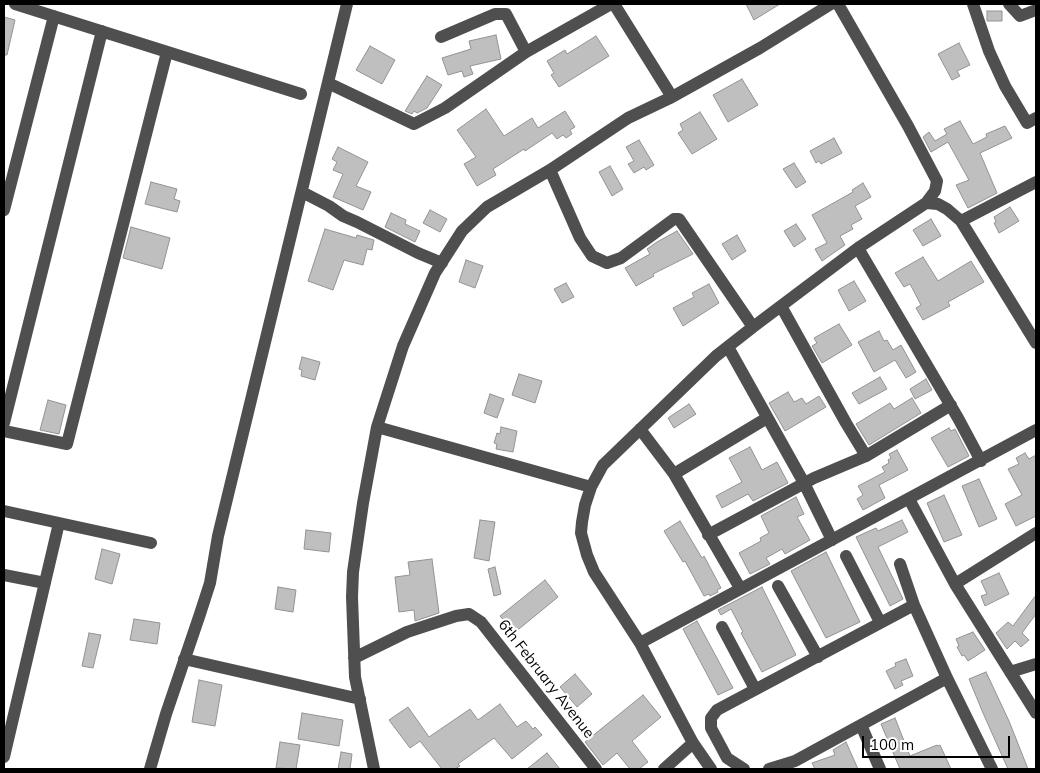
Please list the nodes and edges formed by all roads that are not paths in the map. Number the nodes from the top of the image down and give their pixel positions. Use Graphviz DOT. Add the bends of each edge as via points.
graph roads {
  1 [pos="15,4"];
  2 [pos="347,4"];
  3 [pos="613,4"];
  4 [pos="831,4"];
  5 [pos="838,4"];
  6 [pos="973,4"];
  7 [pos="1009,4"];
  8 [pos="1036,10"];
  9 [pos="54,16"];
  10 [pos="102,31"];
  11 [pos="441,37"];
  12 [pos="167,52"];
  13 [pos="526,52"];
  14 [pos="328,83"];
  15 [pos="300,94"];
  16 [pos="672,97"];
  17 [pos="1036,118"];
  18 [pos="550,170"];
  19 [pos="1036,182"];
  20 [pos="302,192"];
  21 [pos="926,204"];
  22 [pos="4,210"];
  23 [pos="961,221"];
  24 [pos="858,248"];
  25 [pos="442,263"];
  26 [pos="781,306"];
  27 [pos="753,327"];
  28 [pos="1036,343"];
  29 [pos="728,347"];
  30 [pos="951,405"];
  31 [pos="767,418"];
  32 [pos="4,423"];
  33 [pos="377,426"];
  34 [pos="640,429"];
  35 [pos="4,430"];
  36 [pos="1036,430"];
  37 [pos="866,456"];
  38 [pos="981,461"];
  39 [pos="674,474"];
  40 [pos="804,484"];
  41 [pos="591,487"];
  42 [pos="910,499"];
  43 [pos="4,511"];
  44 [pos="59,523"];
  45 [pos="1036,534"];
  46 [pos="708,535"];
  47 [pos="832,540"];
  48 [pos="151,543"];
  49 [pos="846,556"];
  50 [pos="900,564"];
  51 [pos="4,575"];
  52 [pos="45,583"];
  53 [pos="954,584"];
  54 [pos="778,586"];
  55 [pos="740,588"];
  56 [pos="914,605"];
  57 [pos="880,622"];
  58 [pos="722,627"];
  59 [pos="640,643"];
  60 [pos="818,657"];
  61 [pos="354,658"];
  62 [pos="184,659"];
  63 [pos="1036,664"];
  64 [pos="1010,672"];
  65 [pos="946,678"];
  66 [pos="755,688"];
  67 [pos="360,699"];
  68 [pos="1036,713"];
  69 [pos="861,725"];
  70 [pos="7,728"];
  71 [pos="693,743"];
  72 [pos="4,757"];
  73 [pos="797,765"];
  74 [pos="150,769"];
  75 [pos="374,769"];
  76 [pos="596,769"];
  77 [pos="664,769"];
  78 [pos="711,769"];
  79 [pos="744,769"];
  80 [pos="769,769"];
  81 [pos="880,769"];
  82 [pos="992,769"];
  1 -- 9 [label="street"];
  2 -- 14 [label="street"];
  3 -- 13 [label="street"];
  3 -- 16 [label="street"];
  4 -- 16 [label="street"];
  5 -- 21 [label="street" via="937,181 935,191"];
  6 -- 17 [label="street" via="988,51 1005,86 1027,123"];
  7 -- 8 [label="street" via="1020,16"];
  9 -- 10 [label="street"];
  9 -- 22 [label="street"];
  10 -- 12 [label="street"];
  10 -- 32 [label="street"];
  11 -- 13 [label="street" via="495,14 506,14"];
  12 -- 15 [label="street"];
  12 -- 35 [label="street" via="68,444"];
  13 -- 14 [label="street" via="446,108 414,124"];
  14 -- 20 [label="street"];
  16 -- 18 [label="street" via="628,118"];
  18 -- 25 [label="street" via="487,207 462,231"];
  18 -- 27 [label="street" via="580,238 592,256 606,263 621,258 679,219"];
  19 -- 23 [label="street"];
  20 -- 25 [label="street" via="343,216"];
  20 -- 62 [label="street" via="218,536 210,583"];
  21 -- 23 [label="street" via="938,204"];
  21 -- 24 [label="street"];
  23 -- 28 [label="street"];
  24 -- 26 [label="street"];
  24 -- 30 [label="street"];
  25 -- 33 [label="street" via="403,346"];
  26 -- 27 [label="street"];
  26 -- 37 [label="street"];
  27 -- 29 [label="street"];
  29 -- 31 [label="street"];
  29 -- 34 [label="street"];
  30 -- 37 [label="street"];
  30 -- 38 [label="street"];
  31 -- 39 [label="street"];
  31 -- 40 [label="street"];
  33 -- 41 [label="street"];
  33 -- 61 [label="street" via="353,572"];
  34 -- 39 [label="street"];
  34 -- 41 [label="street" via="603,465"];
  36 -- 38 [label="street"];
  37 -- 40 [label="street"];
  38 -- 42 [label="street"];
  39 -- 46 [label="street"];
  40 -- 46 [label="street"];
  40 -- 47 [label="street"];
  41 -- 59 [label="street" via="581,533 587,556"];
  42 -- 47 [label="street"];
  42 -- 53 [label="street"];
  43 -- 44 [label="street"];
  44 -- 48 [label="street"];
  44 -- 52 [label="street"];
  45 -- 53 [label="street"];
  46 -- 55 [label="street"];
  47 -- 55 [label="street"];
  49 -- 57 [label="street"];
  50 -- 56 [label="street"];
  51 -- 52 [label="street"];
  52 -- 70 [label="street"];
  53 -- 64 [label="street"];
  54 -- 60 [label="street"];
  55 -- 59 [label="street"];
  56 -- 57 [label="street"];
  56 -- 65 [label="street"];
  57 -- 60 [label="street"];
  58 -- 66 [label="street"];
  59 -- 71 [label="street"];
  60 -- 66 [label="street"];
  61 -- 67 [label="street"];
  61 -- 76 [label="street, 6th February Avenue" via="407,632 469,614 481,622"];
  62 -- 67 [label="street"];
  62 -- 74 [label="street"];
  63 -- 64 [label="street"];
  64 -- 68 [label="street"];
  65 -- 69 [label="street"];
  65 -- 82 [label="street"];
  66 -- 79 [label="street" via="716,710 711,718 710,728 726,758"];
  67 -- 75 [label="street"];
  69 -- 73 [label="street"];
  69 -- 81 [label="street"];
  70 -- 72 [label="street"];
  71 -- 77 [label="street"];
  71 -- 78 [label="street"];
  73 -- 80 [label="street"];
}
